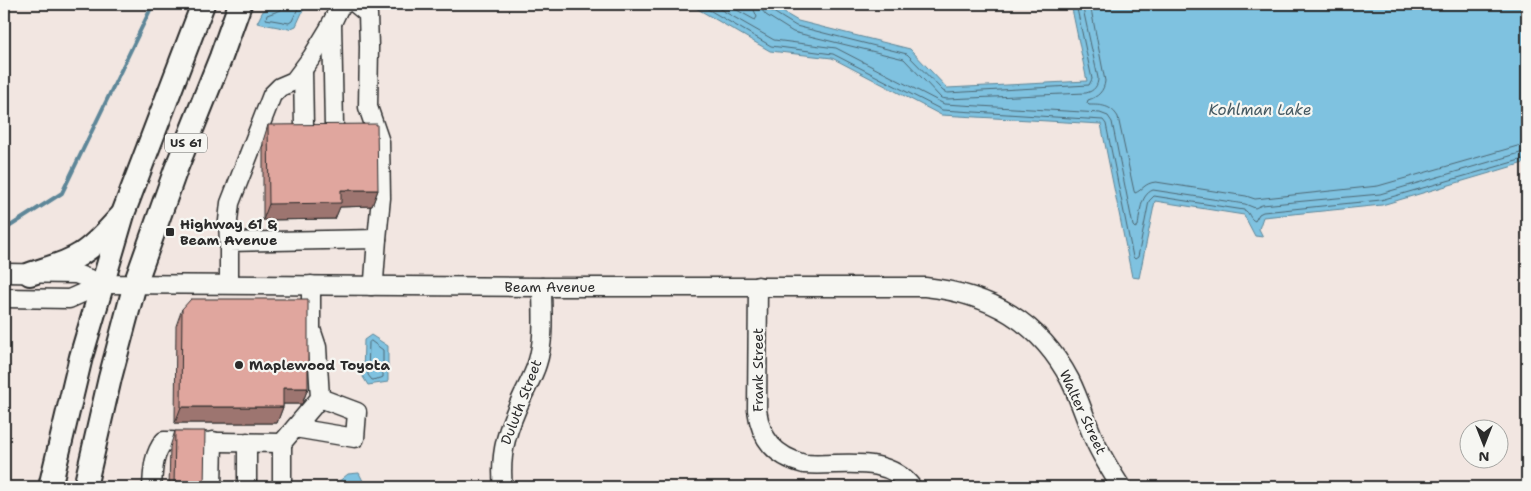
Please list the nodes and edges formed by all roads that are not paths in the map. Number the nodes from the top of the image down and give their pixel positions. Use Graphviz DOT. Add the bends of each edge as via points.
graph roads {
  1 [pos="203,4"];
  2 [pos="240,4"];
  3 [pos="345,4"];
  4 [pos="356,4"];
  5 [pos="332,21"];
  6 [pos="302,70"];
  7 [pos="355,126"];
  8 [pos="282,127"];
  9 [pos="124,211"];
  10 [pos="377,239"];
  11 [pos="229,242"];
  12 [pos="4,273"];
  13 [pos="30,274"];
  14 [pos="103,284"];
  15 [pos="135,284"];
  16 [pos="229,284"];
  17 [pos="310,285"];
  18 [pos="371,286"];
  19 [pos="758,286"];
  20 [pos="542,287"];
  21 [pos="4,298"];
  22 [pos="994,304"];
  23 [pos="320,398"];
  24 [pos="295,428"];
  25 [pos="213,442"];
  26 [pos="247,442"];
  27 [pos="282,443"];
  28 [pos="50,487"];
  29 [pos="85,487"];
  30 [pos="152,487"];
  31 [pos="212,487"];
  32 [pos="247,487"];
  33 [pos="282,487"];
  34 [pos="502,487"];
  35 [pos="912,487"];
  36 [pos="1121,487"];
  1 -- 9 [label="main road, US 61"];
  2 -- 15 [label="main road, US 61"];
  3 -- 5 [label="street" via="340,6"];
  4 -- 7 [label="street" via="368,14 369,47 368,106"];
  5 -- 6 [label="street"];
  5 -- 7 [label="street"];
  6 -- 8 [label="street"];
  6 -- 8 [label="street" via="294,81 272,95"];
  7 -- 8 [label="street"];
  7 -- 10 [label="street" via="380,142 381,198"];
  8 -- 11 [label="street" via="230,203"];
  9 -- 13 [label="main road" via="81,255"];
  9 -- 14 [label="main road, US 61"];
  10 -- 11 [label="street"];
  10 -- 18 [label="street"];
  11 -- 16 [label="street"];
  12 -- 13 [label="street, Beam Avenue"];
  13 -- 14 [label="street, Beam Avenue" via="76,274"];
  14 -- 15 [label="street, Beam Avenue"];
  14 -- 21 [label="street, Beam Avenue" via="70,298"];
  14 -- 28 [label="main road, US 61" via="81,356"];
  15 -- 16 [label="street, Beam Avenue"];
  15 -- 29 [label="main road, US 61"];
  16 -- 17 [label="street, Beam Avenue"];
  17 -- 18 [label="street, Beam Avenue"];
  17 -- 23 [label="street" via="311,329 317,347"];
  18 -- 20 [label="street, Beam Avenue"];
  19 -- 20 [label="street, Beam Avenue"];
  19 -- 22 [label="street, Beam Avenue" via="925,287 969,294"];
  19 -- 35 [label="street, Frank Street" via="757,410 764,436 781,455 792,460 804,464 879,466 902,476"];
  20 -- 34 [label="street, Duluth Street" via="540,351 507,433"];
  22 -- 36 [label="street, Walter Street" via="1030,329 1060,362 1094,439"];
  23 -- 24 [label="street"];
  23 -- 24 [label="street" via="357,412 355,438"];
  24 -- 27 [label="street"];
  25 -- 26 [label="street"];
  25 -- 30 [label="street" via="164,441 158,449"];
  25 -- 31 [label="street"];
  26 -- 27 [label="street"];
  26 -- 32 [label="street"];
  27 -- 33 [label="street"];
}
